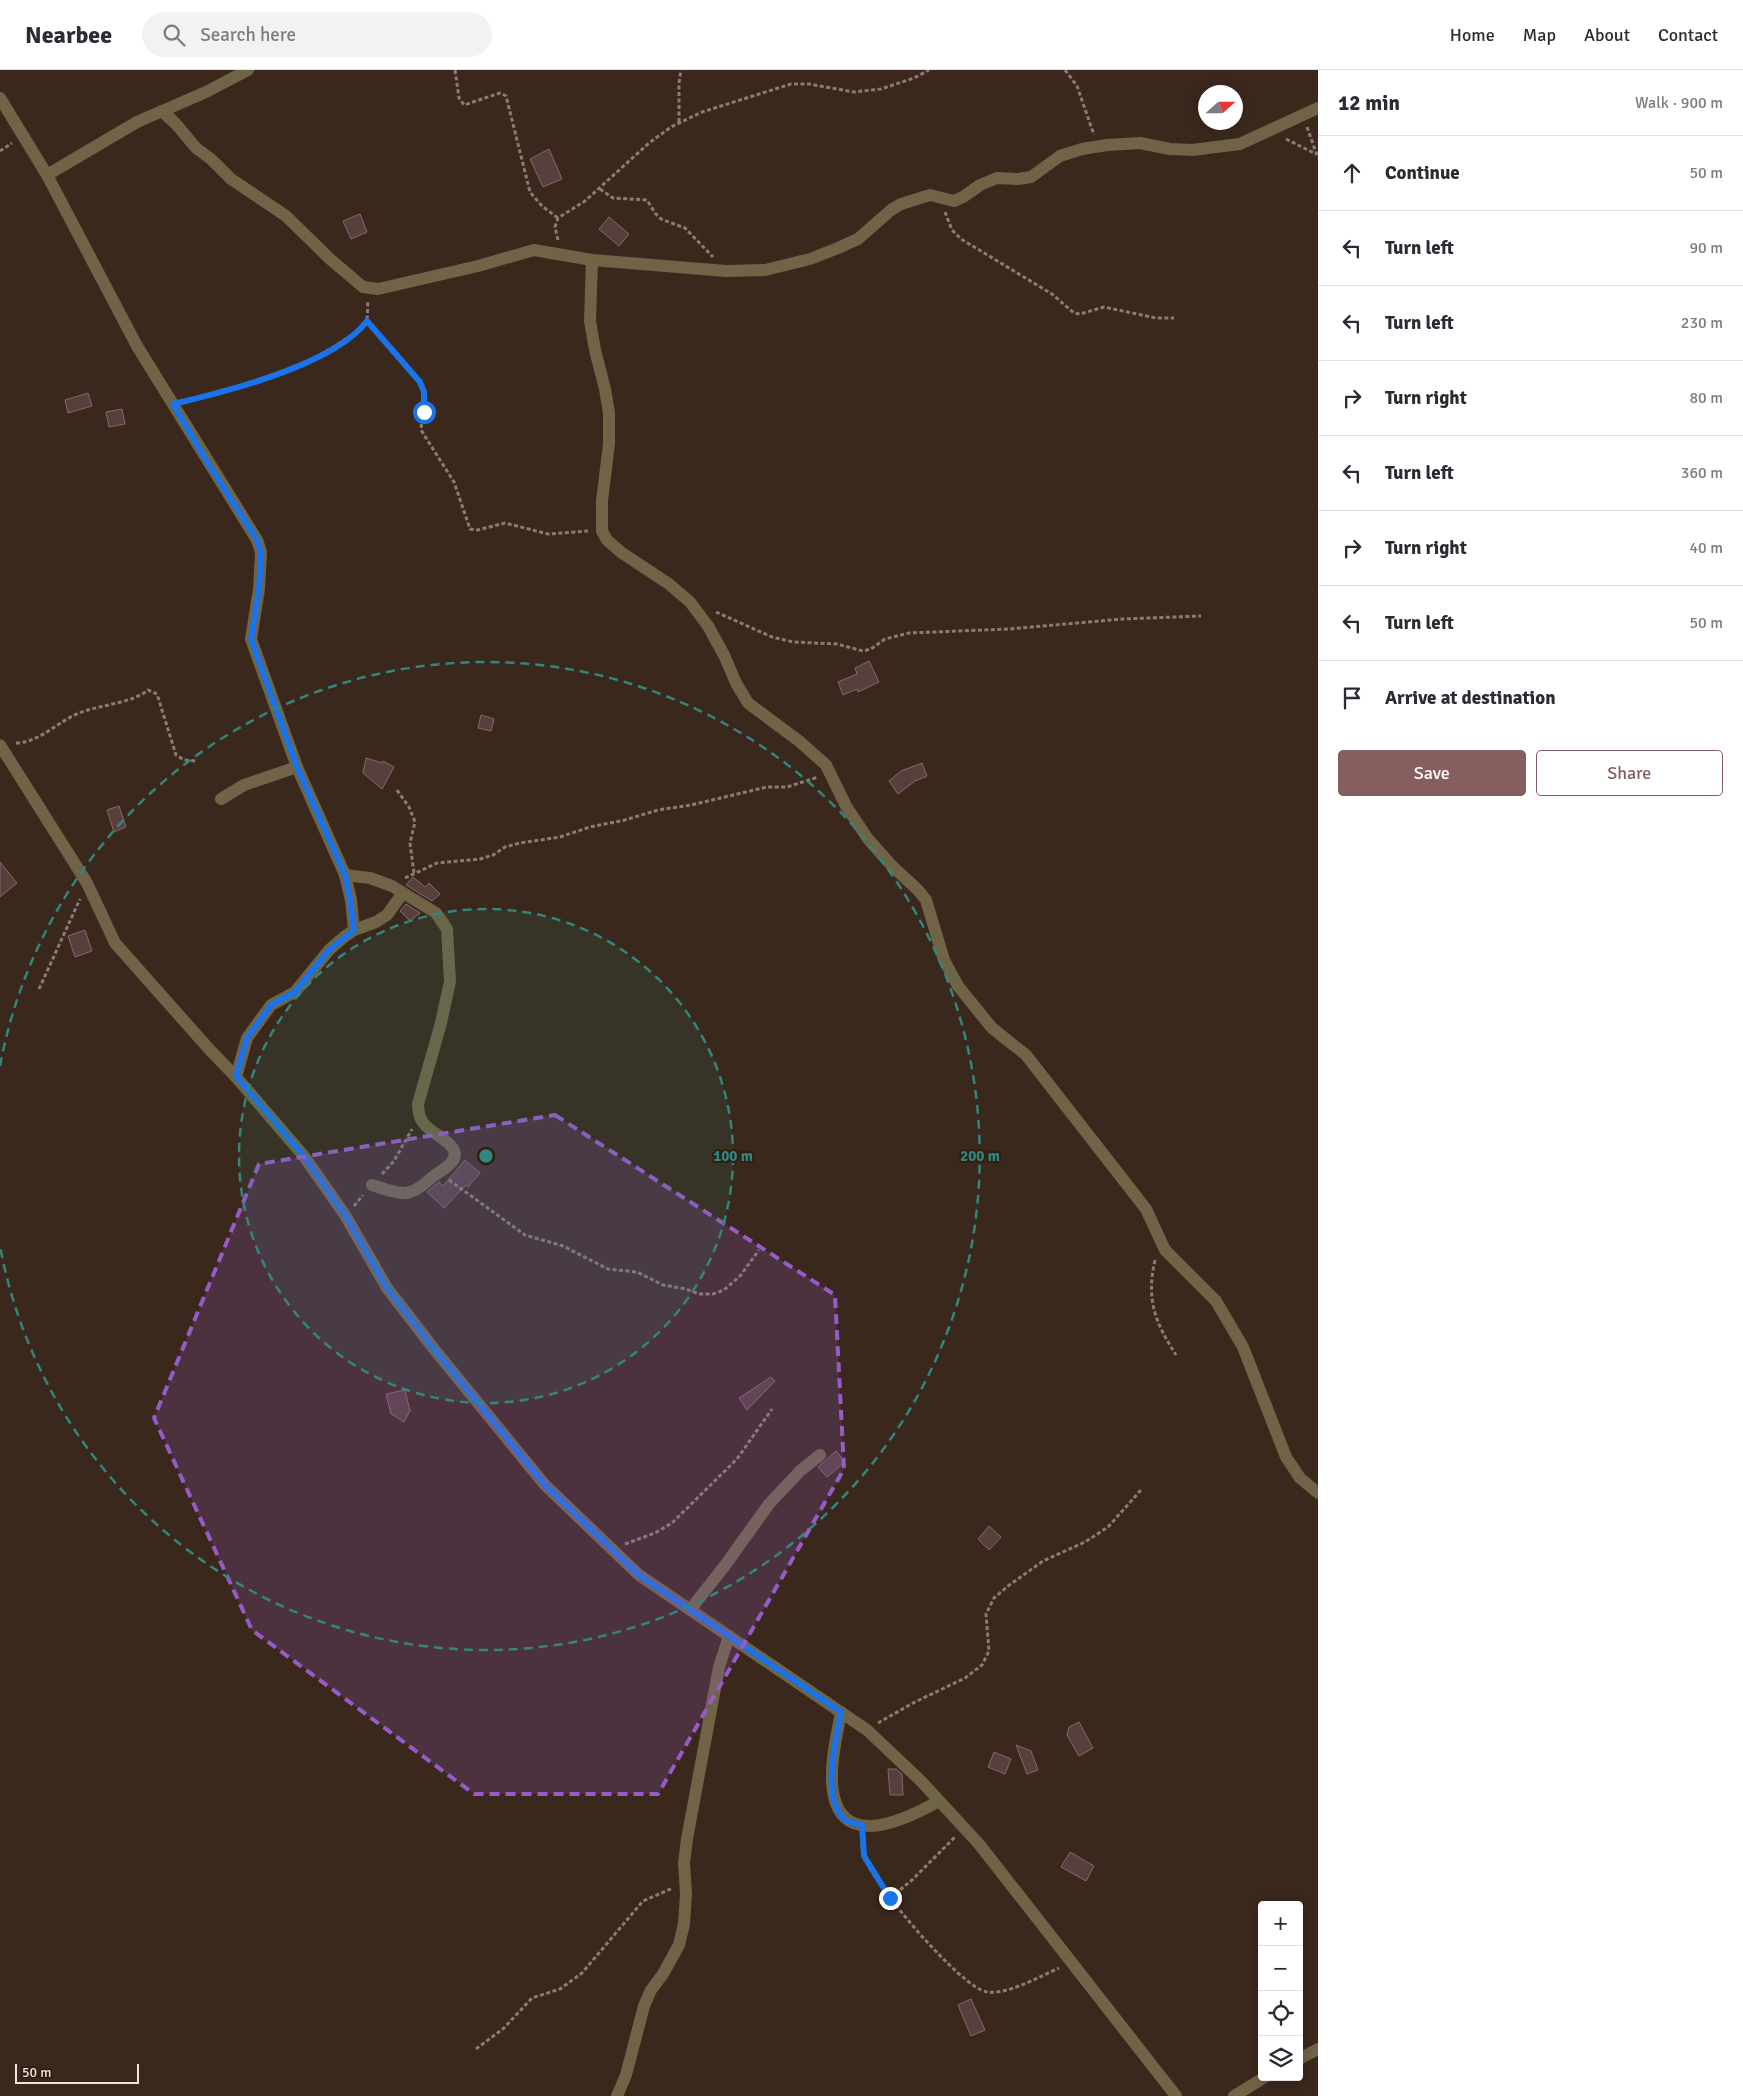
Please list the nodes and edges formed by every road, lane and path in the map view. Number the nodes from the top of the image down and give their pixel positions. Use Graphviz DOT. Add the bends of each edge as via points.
graph roads {
  1 [pos="248,70"];
  2 [pos="455,70"];
  3 [pos="681,70"];
  4 [pos="929,70"];
  5 [pos="1065,70"];
  6 [pos="0,98"];
  7 [pos="1318,108"];
  8 [pos="162,111"];
  9 [pos="1303,115"];
  10 [pos="679,122"];
  11 [pos="1270,130"];
  12 [pos="1098,147"];
  13 [pos="1317,156"];
  14 [pos="47,175"];
  15 [pos="600,189"];
  16 [pos="942,199"];
  17 [pos="558,218"];
  18 [pos="563,255"];
  19 [pos="592,260"];
  20 [pos="726,271"];
  21 [pos="370,289"];
  22 [pos="1174,318"];
  23 [pos="367,321"];
  24 [pos="173,404"];
  25 [pos="602,531"];
  26 [pos="690,602"];
  27 [pos="1201,616"];
  28 [pos="4,744"];
  29 [pos="196,761"];
  30 [pos="297,767"];
  31 [pos="830,772"];
  32 [pos="397,790"];
  33 [pos="221,799"];
  34 [pos="414,873"];
  35 [pos="345,875"];
  36 [pos="87,883"];
  37 [pos="397,890"];
  38 [pos="354,930"];
  39 [pos="39,989"];
  40 [pos="236,1076"];
  41 [pos="419,1115"];
  42 [pos="439,1172"];
  43 [pos="372,1185"];
  44 [pos="345,1215"];
  45 [pos="1160,1240"];
  46 [pos="759,1250"];
  47 [pos="1176,1355"];
  48 [pos="772,1409"];
  49 [pos="820,1455"];
  50 [pos="1141,1490"];
  51 [pos="1318,1493"];
  52 [pos="611,1549"];
  53 [pos="690,1610"];
  54 [pos="729,1636"];
  55 [pos="841,1712"];
  56 [pos="867,1730"];
  57 [pos="940,1801"];
  58 [pos="862,1825"];
  59 [pos="965,1829"];
  60 [pos="685,1882"];
  61 [pos="890,1898"];
  62 [pos="1070,1962"];
  63 [pos="476,2049"];
  64 [pos="1318,2049"];
  65 [pos="1303,2057"];
  66 [pos="1258,2081"];
  67 [pos="617,2096"];
  68 [pos="1176,2096"];
  69 [pos="1234,2096"];
  1 -- 8 [label="street"];
  2 -- 17 [label="path" via="459,98 464,104 500,93 506,96 530,192"];
  3 -- 10 [label="path"];
  4 -- 10 [label="path" via="881,88 854,92 791,84"];
  5 -- 12 [label="path" via="1077,86"];
  6 -- 14 [label="street"];
  7 -- 9 [label="street"];
  8 -- 14 [label="street" via="108,137"];
  8 -- 21 [label="street" via="231,179 286,216 330,259 363,287"];
  9 -- 11 [label="street"];
  9 -- 13 [label="path"];
  10 -- 15 [label="path" via="649,143"];
  11 -- 12 [label="street" via="1240,144 1212,149 1170,149 1140,143"];
  11 -- 13 [label="path"];
  12 -- 16 [label="street" via="1060,156 1032,177 997,178 959,199"];
  14 -- 24 [label="street" via="137,346"];
  15 -- 17 [label="path"];
  15 -- 20 [label="path" via="613,198 647,200 661,219 689,232"];
  16 -- 20 [label="street" via="930,195 902,204 858,238 810,259 765,270"];
  16 -- 22 [label="path" via="952,230 961,239 1052,294 1074,313 1104,307 1156,318"];
  17 -- 18 [label="path" via="555,227"];
  18 -- 19 [label="street"];
  18 -- 21 [label="street" via="534,250 478,266"];
  19 -- 20 [label="street"];
  19 -- 25 [label="street" via="590,321 609,413"];
  21 -- 23 [label="path"];
  23 -- 24 [label="path" via="360,330 332,349 303,364 216,394"];
  23 -- 25 [label="path" via="420,382 426,402 421,430 454,482 470,529 505,523 548,534"];
  24 -- 30 [label="street" via="257,540 261,552 259,589 251,639"];
  25 -- 26 [label="street" via="622,553"];
  26 -- 27 [label="path" via="772,637 793,642 837,644 863,651 885,639 909,633"];
  26 -- 31 [label="street" via="708,626 748,703 799,741"];
  28 -- 29 [label="path" via="23,743 84,711 120,702 148,690 156,694 176,755"];
  28 -- 36 [label="street"];
  30 -- 33 [label="street" via="244,785"];
  30 -- 35 [label="street"];
  31 -- 34 [label="path" via="787,787 748,790 658,810 560,838 505,847 480,860 437,863"];
  31 -- 45 [label="street" via="846,806 868,839 926,900 944,960 958,986 992,1028 1026,1055 1146,1209"];
  32 -- 34 [label="path" via="415,822 410,843"];
  34 -- 37 [label="path"];
  35 -- 37 [label="street" via="370,878"];
  35 -- 38 [label="street"];
  36 -- 39 [label="path"];
  36 -- 40 [label="street" via="114,943"];
  37 -- 38 [label="street" via="387,915"];
  37 -- 41 [label="street" via="436,913 447,929 450,981 422,1086"];
  38 -- 40 [label="street" via="329,950 295,992 271,1005 247,1038"];
  40 -- 44 [label="street" via="303,1155"];
  41 -- 42 [label="street" via="424,1125 452,1146 455,1152 450,1164"];
  41 -- 43 [label="path" via="394,1161"];
  42 -- 43 [label="street" via="422,1187 406,1194"];
  42 -- 46 [label="path" via="525,1235 562,1246 608,1269 637,1272 672,1288 699,1294 724,1290 740,1276"];
  43 -- 44 [label="path"];
  44 -- 52 [label="street" via="387,1288 434,1349 545,1485"];
  45 -- 47 [label="path" via="1151,1282 1152,1309"];
  45 -- 51 [label="street" via="1176,1263 1216,1302 1243,1346 1286,1457 1300,1478"];
  48 -- 52 [label="path" via="737,1459 672,1523 655,1534"];
  49 -- 53 [label="street" via="769,1504"];
  50 -- 56 [label="path" via="1108,1527 1044,1561 994,1598 986,1614 990,1651 982,1665 965,1678"];
  52 -- 53 [label="street" via="639,1575"];
  53 -- 54 [label="street"];
  54 -- 55 [label="street"];
  54 -- 60 [label="street" via="720,1667 687,1839"];
  55 -- 56 [label="street"];
  55 -- 58 [label="street" via="832,1764 834,1798 843,1818"];
  56 -- 57 [label="street"];
  57 -- 58 [label="street" via="891,1822"];
  57 -- 59 [label="street"];
  58 -- 61 [label="path" via="864,1856"];
  59 -- 61 [label="path"];
  59 -- 62 [label="street"];
  60 -- 63 [label="path" via="643,1901 582,1973 560,1989 532,1998 504,2028"];
  60 -- 67 [label="street" via="684,1924 679,1945 644,2006 626,2075"];
  61 -- 62 [label="path" via="930,1944 978,1989 1000,1991"];
  62 -- 68 [label="street"];
  64 -- 65 [label="street"];
  66 -- 69 [label="street"];
}
